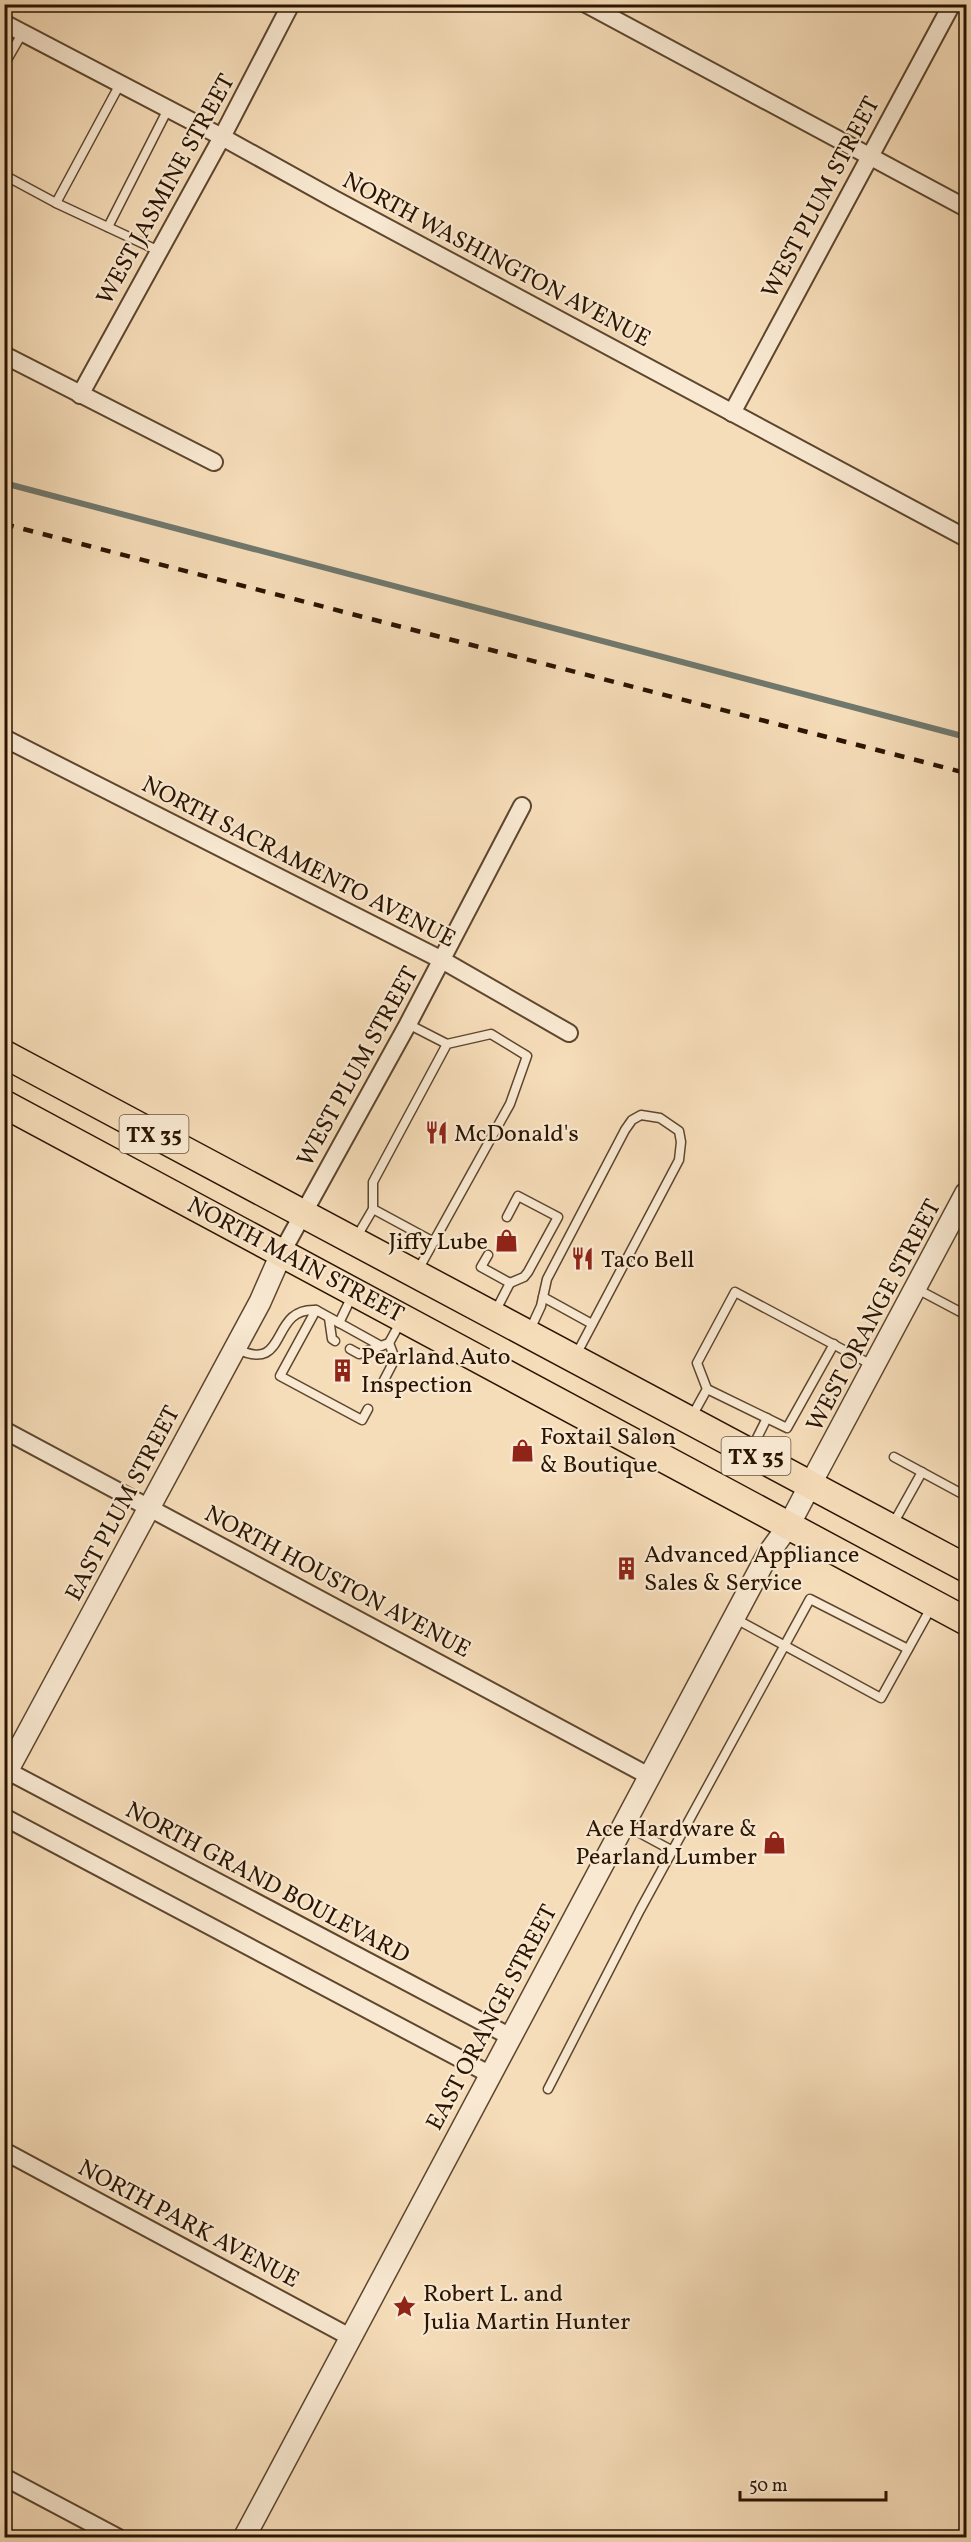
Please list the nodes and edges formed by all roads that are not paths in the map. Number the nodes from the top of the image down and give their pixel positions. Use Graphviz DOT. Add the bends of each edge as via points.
graph roads {
  1 [pos="291,4"];
  2 [pos="586,4"];
  3 [pos="952,4"];
  4 [pos="4,23"];
  5 [pos="23,32"];
  6 [pos="4,65"];
  7 [pos="120,84"];
  8 [pos="168,109"];
  9 [pos="222,137"];
  10 [pos="870,156"];
  11 [pos="4,175"];
  12 [pos="56,203"];
  13 [pos="966,208"];
  14 [pos="108,227"];
  15 [pos="159,251"];
  16 [pos="4,355"];
  17 [pos="80,395"];
  18 [pos="732,413"];
  19 [pos="214,462"];
  20 [pos="966,538"];
  21 [pos="4,738"];
  22 [pos="522,806"];
  23 [pos="442,960"];
  24 [pos="408,1024"];
  25 [pos="569,1033"];
  26 [pos="447,1044"];
  27 [pos="4,1054"];
  28 [pos="4,1104"];
  29 [pos="966,1193"];
  30 [pos="373,1209"];
  31 [pos="303,1214"];
  32 [pos="507,1217"];
  33 [pos="355,1241"];
  34 [pos="434,1242"];
  35 [pos="282,1252"];
  36 [pos="488,1255"];
  37 [pos="416,1274"];
  38 [pos="510,1282"];
  39 [pos="916,1289"];
  40 [pos="355,1291"];
  41 [pos="543,1297"];
  42 [pos="316,1310"];
  43 [pos="493,1315"];
  44 [pos="966,1315"];
  45 [pos="404,1317"];
  46 [pos="329,1318"];
  47 [pos="339,1323"];
  48 [pos="592,1324"];
  49 [pos="528,1334"];
  50 [pos="335,1341"];
  51 [pos="385,1344"];
  52 [pos="834,1344"];
  53 [pos="235,1348"];
  54 [pos="350,1349"];
  55 [pos="575,1358"];
  56 [pos="875,1367"];
  57 [pos="383,1382"];
  58 [pos="707,1389"];
  59 [pos="368,1409"];
  60 [pos="766,1418"];
  61 [pos="690,1420"];
  62 [pos="4,1430"];
  63 [pos="749,1453"];
  64 [pos="894,1457"];
  65 [pos="922,1472"];
  66 [pos="810,1485"];
  67 [pos="966,1496"];
  68 [pos="149,1506"];
  69 [pos="789,1525"];
  70 [pos="891,1528"];
  71 [pos="966,1568"];
  72 [pos="933,1603"];
  73 [pos="734,1618"];
  74 [pos="966,1621"];
  75 [pos="784,1645"];
  76 [pos="908,1649"];
  77 [pos="6,1772"];
  78 [pos="649,1776"];
  79 [pos="4,1817"];
  80 [pos="623,1824"];
  81 [pos="673,1851"];
  82 [pos="509,2036"];
  83 [pos="489,2074"];
  84 [pos="548,2089"];
  85 [pos="4,2151"];
  86 [pos="350,2337"];
  87 [pos="4,2477"];
  88 [pos="119,2538"];
  89 [pos="244,2538"];
  1 -- 9 [label="street, WEST JASMINE STREET"];
  2 -- 10 [label="street"];
  3 -- 10 [label="street, WEST PLUM STREET"];
  4 -- 5 [label="street, NORTH WASHINGTON AVENUE"];
  5 -- 6 [label="lane"];
  5 -- 7 [label="street, NORTH WASHINGTON AVENUE"];
  7 -- 8 [label="street, NORTH WASHINGTON AVENUE"];
  7 -- 12 [label="lane"];
  8 -- 9 [label="street, NORTH WASHINGTON AVENUE"];
  8 -- 14 [label="lane"];
  9 -- 15 [label="street, WEST JASMINE STREET"];
  9 -- 18 [label="street, NORTH WASHINGTON AVENUE"];
  10 -- 13 [label="street"];
  10 -- 18 [label="street, WEST PLUM STREET"];
  11 -- 12 [label="lane"];
  12 -- 14 [label="lane"];
  14 -- 15 [label="lane"];
  15 -- 17 [label="street, WEST JASMINE STREET"];
  16 -- 17 [label="street"];
  17 -- 19 [label="street"];
  18 -- 20 [label="street, NORTH WASHINGTON AVENUE"];
  21 -- 23 [label="street, NORTH SACRAMENTO AVENUE"];
  22 -- 23 [label="street, WEST PLUM STREET"];
  23 -- 24 [label="street, WEST PLUM STREET"];
  23 -- 25 [label="street, NORTH SACRAMENTO AVENUE"];
  24 -- 26 [label="lane"];
  24 -- 31 [label="street, WEST PLUM STREET"];
  26 -- 30 [label="lane" via="373,1182"];
  26 -- 34 [label="lane" via="491,1034 527,1056 510,1104"];
  27 -- 31 [label="main road, NORTH MAIN STREET / TX 35"];
  28 -- 35 [label="main road, NORTH MAIN STREET / TX 35"];
  29 -- 39 [label="street, WEST ORANGE STREET"];
  30 -- 33 [label="lane"];
  30 -- 34 [label="lane"];
  31 -- 33 [label="main road, NORTH MAIN STREET / TX 35"];
  31 -- 35 [label="street, WEST PLUM STREET"];
  32 -- 38 [label="lane" via="518,1196 558,1217 528,1272"];
  33 -- 37 [label="main road, NORTH MAIN STREET / TX 35"];
  34 -- 37 [label="lane"];
  35 -- 40 [label="main road, NORTH MAIN STREET / TX 35"];
  35 -- 53 [label="street, EAST PLUM STREET"];
  36 -- 38 [label="lane" via="482,1267"];
  37 -- 43 [label="main road, NORTH MAIN STREET / TX 35"];
  38 -- 43 [label="lane"];
  39 -- 44 [label="lane"];
  39 -- 56 [label="street, WEST ORANGE STREET"];
  40 -- 45 [label="main road, NORTH MAIN STREET / TX 35"];
  40 -- 47 [label="lane"];
  41 -- 48 [label="lane"];
  41 -- 48 [label="lane" via="546,1279 632,1120 641,1115 660,1118 679,1131 680,1160"];
  41 -- 49 [label="lane"];
  42 -- 46 [label="lane"];
  42 -- 53 [label="lane" via="300,1312 289,1319 267,1353 250,1356"];
  42 -- 59 [label="lane" via="280,1376 362,1420"];
  43 -- 49 [label="main road, NORTH MAIN STREET / TX 35"];
  45 -- 51 [label="lane"];
  45 -- 69 [label="main road, NORTH MAIN STREET / TX 35"];
  46 -- 47 [label="lane"];
  46 -- 50 [label="lane"];
  47 -- 51 [label="lane"];
  48 -- 55 [label="lane"];
  49 -- 55 [label="main road, NORTH MAIN STREET / TX 35"];
  51 -- 54 [label="lane" via="359,1354"];
  51 -- 57 [label="lane" via="395,1359"];
  52 -- 56 [label="lane"];
  52 -- 58 [label="lane" via="735,1292 697,1363"];
  52 -- 60 [label="lane" via="787,1428"];
  53 -- 68 [label="street, EAST PLUM STREET"];
  55 -- 61 [label="main road, NORTH MAIN STREET / TX 35"];
  56 -- 66 [label="street, WEST ORANGE STREET"];
  58 -- 60 [label="lane"];
  58 -- 61 [label="lane"];
  60 -- 63 [label="lane"];
  61 -- 63 [label="main road, NORTH MAIN STREET / TX 35"];
  62 -- 68 [label="street, NORTH HOUSTON AVENUE"];
  63 -- 66 [label="main road, NORTH MAIN STREET / TX 35"];
  64 -- 65 [label="lane"];
  65 -- 67 [label="lane"];
  65 -- 70 [label="lane"];
  66 -- 69 [label="street, WEST ORANGE STREET"];
  66 -- 70 [label="main road, NORTH MAIN STREET / TX 35"];
  68 -- 77 [label="street, EAST PLUM STREET"];
  68 -- 78 [label="street, NORTH HOUSTON AVENUE"];
  69 -- 72 [label="main road, NORTH MAIN STREET / TX 35"];
  69 -- 73 [label="street, EAST ORANGE STREET" via="768,1554"];
  70 -- 71 [label="main road, NORTH MAIN STREET / TX 35"];
  72 -- 74 [label="main road, NORTH MAIN STREET / TX 35"];
  72 -- 76 [label="lane"];
  73 -- 75 [label="lane"];
  73 -- 78 [label="street, EAST ORANGE STREET"];
  75 -- 76 [label="lane" via="810,1599"];
  75 -- 76 [label="lane" via="881,1698"];
  75 -- 81 [label="lane"];
  77 -- 82 [label="street, NORTH GRAND BOULEVARD"];
  78 -- 80 [label="street, EAST ORANGE STREET"];
  79 -- 83 [label="street"];
  80 -- 81 [label="lane"];
  80 -- 82 [label="street, EAST ORANGE STREET"];
  81 -- 84 [label="lane"];
  82 -- 83 [label="street, EAST ORANGE STREET"];
  83 -- 86 [label="street, EAST ORANGE STREET"];
  85 -- 86 [label="street, NORTH PARK AVENUE"];
  86 -- 89 [label="street, EAST ORANGE STREET"];
  87 -- 88 [label="street"];
}
